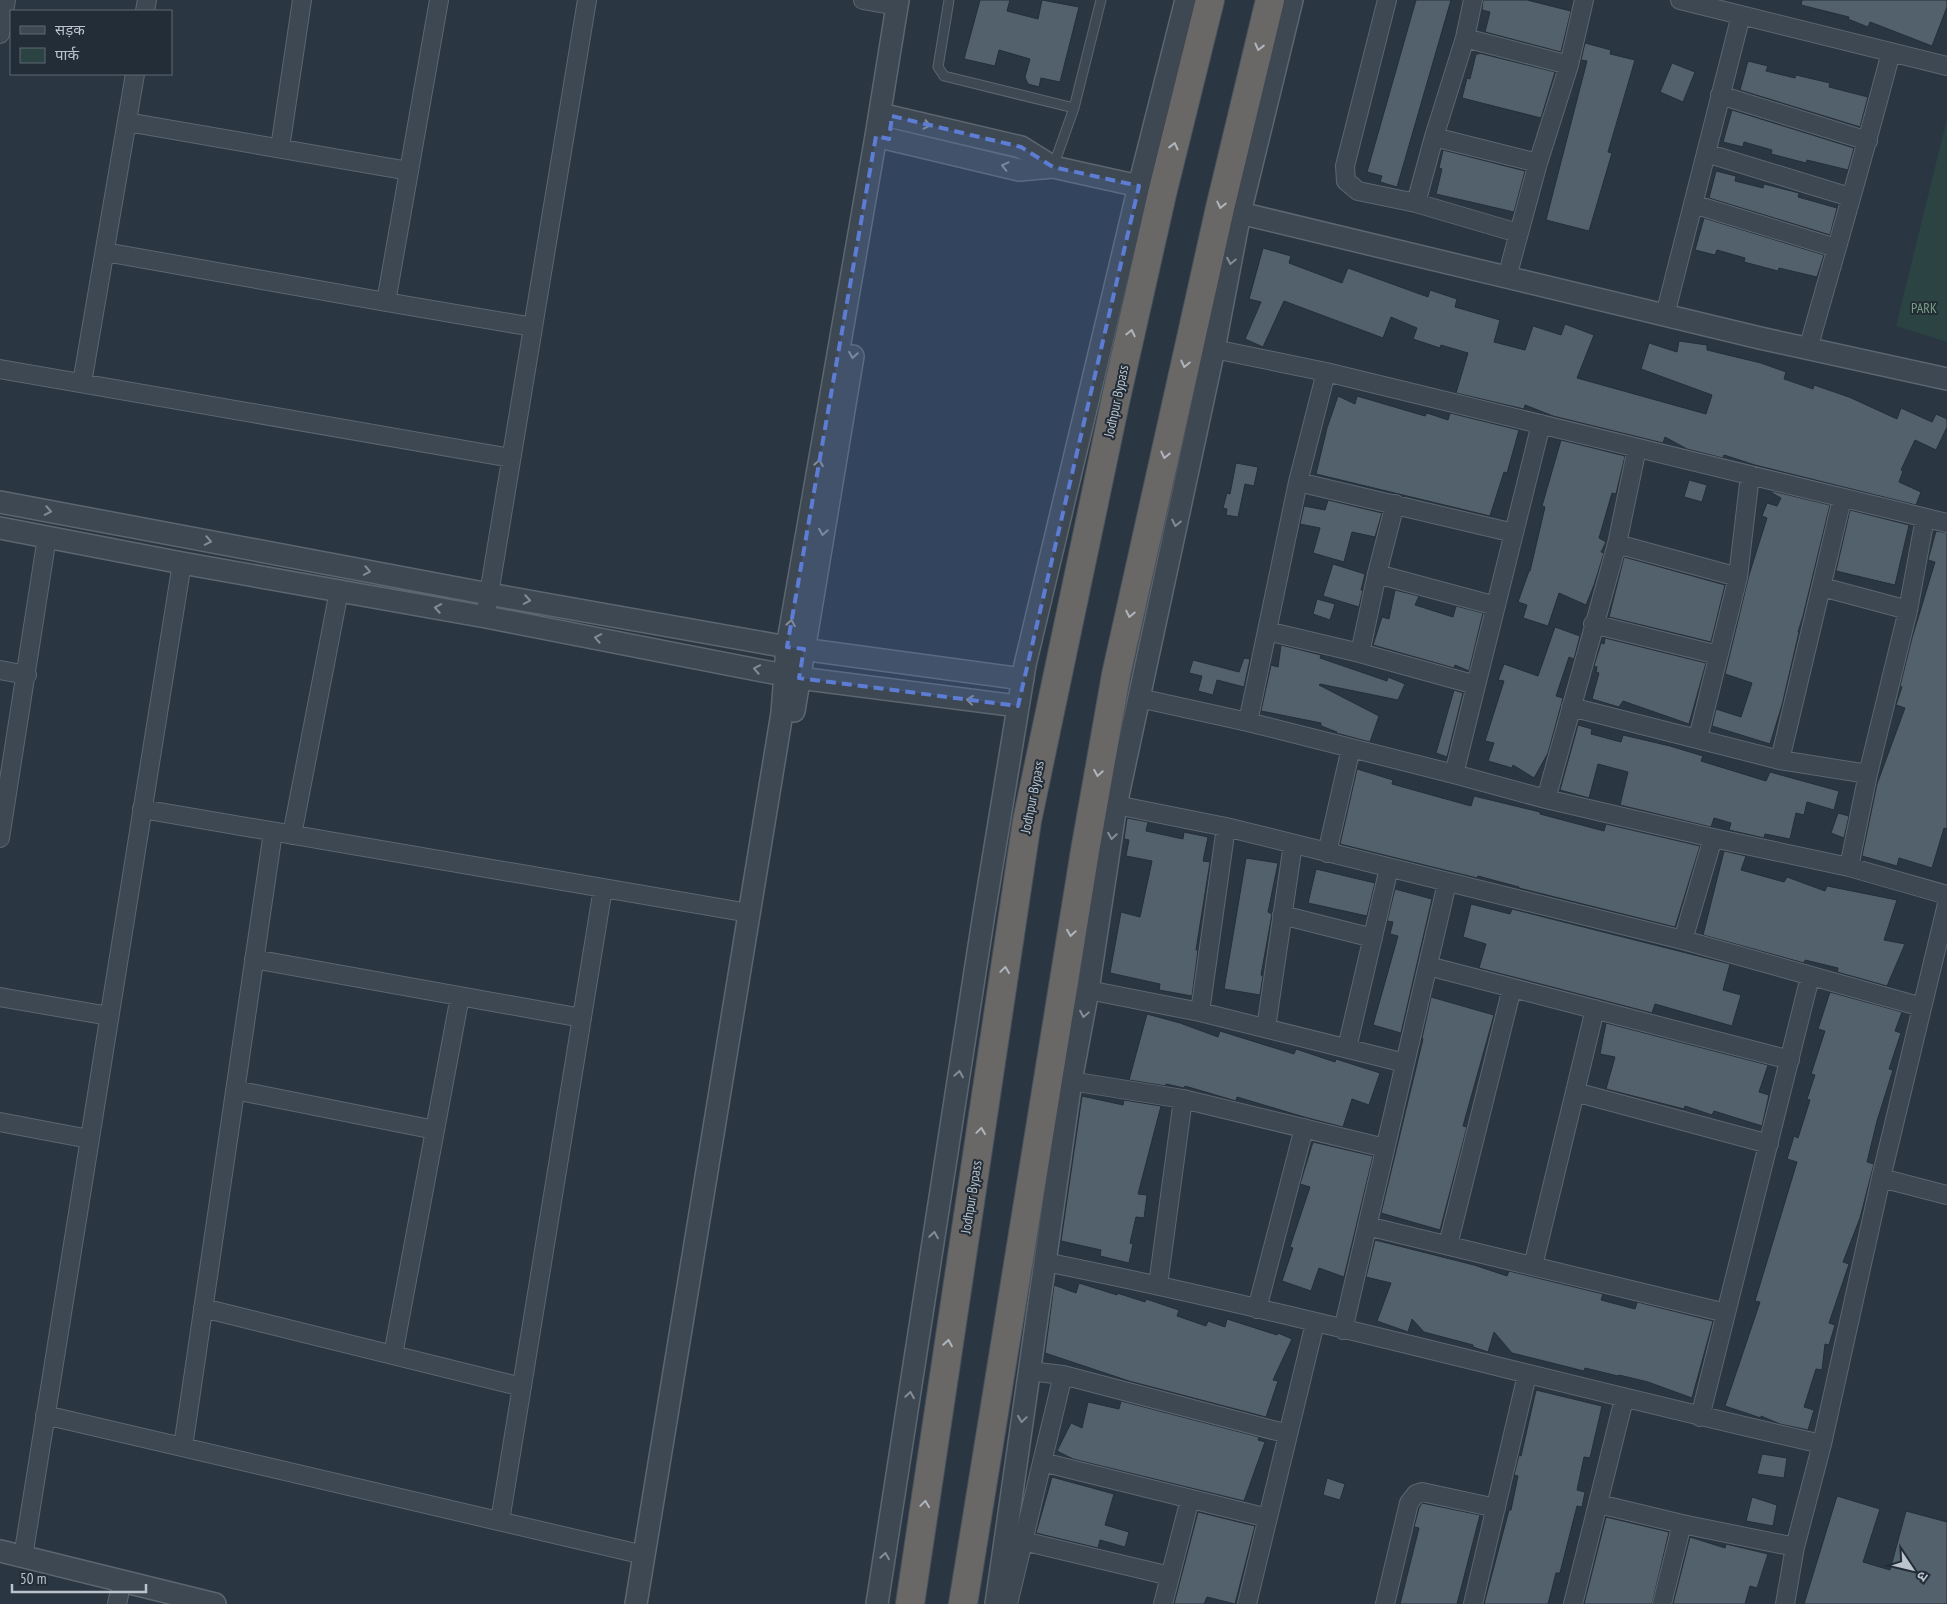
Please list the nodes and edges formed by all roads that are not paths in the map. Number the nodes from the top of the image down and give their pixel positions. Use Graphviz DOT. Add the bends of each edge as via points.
graph roads {
  1 [pos="6,0"];
  2 [pos="302,0"];
  3 [pos="439,0"];
  4 [pos="587,0"];
  5 [pos="863,0"];
  6 [pos="949,0"];
  7 [pos="1101,0"];
  8 [pos="1186,0"];
  9 [pos="1210,0"];
  10 [pos="1270,0"];
  11 [pos="1292,0"];
  12 [pos="1307,0"];
  13 [pos="1387,0"];
  14 [pos="1473,0"];
  15 [pos="1583,0"];
  16 [pos="1680,0"];
  17 [pos="902,2"];
  18 [pos="1701,3"];
  19 [pos="1741,15"];
  20 [pos="0,34"];
  21 [pos="1464,38"];
  22 [pos="1891,52"];
  23 [pos="1569,65"];
  24 [pos="1947,66"];
  25 [pos="135,75"];
  26 [pos="1720,95"];
  27 [pos="1074,108"];
  28 [pos="886,115"];
  29 [pos="127,122"];
  30 [pos="883,137"];
  31 [pos="1434,137"];
  32 [pos="1868,141"];
  33 [pos="280,148"];
  34 [pos="1706,154"];
  35 [pos="1538,163"];
  36 [pos="1053,167"];
  37 [pos="409,171"];
  38 [pos="1139,186"];
  39 [pos="1850,197"];
  40 [pos="1416,203"];
  41 [pos="1693,204"];
  42 [pos="1244,214"];
  43 [pos="1518,233"];
  44 [pos="1836,248"];
  45 [pos="105,252"];
  46 [pos="1507,277"];
  47 [pos="386,302"];
  48 [pos="1665,315"];
  49 [pos="533,327"];
  50 [pos="1214,349"];
  51 [pos="1808,349"];
  52 [pos="0,369"];
  53 [pos="1326,372"];
  54 [pos="1947,379"];
  55 [pos="82,383"];
  56 [pos="1541,424"];
  57 [pos="1637,448"];
  58 [pos="511,458"];
  59 [pos="1750,475"];
  60 [pos="1298,482"];
  61 [pos="1842,499"];
  62 [pos="0,502"];
  63 [pos="1395,504"];
  64 [pos="1925,518"];
  65 [pos="1947,523"];
  66 [pos="0,528"];
  67 [pos="1514,533"];
  68 [pos="47,537"];
  69 [pos="1616,544"];
  70 [pos="182,563"];
  71 [pos="1377,574"];
  72 [pos="1738,577"];
  73 [pos="1822,587"];
  74 [pos="339,591"];
  75 [pos="489,594"];
  76 [pos="1496,606"];
  77 [pos="1908,610"];
  78 [pos="486,616"];
  79 [pos="1593,624"];
  80 [pos="1267,631"];
  81 [pos="795,648"];
  82 [pos="1360,653"];
  83 [pos="1718,655"];
  84 [pos="0,670"];
  85 [pos="27,675"];
  86 [pos="791,676"];
  87 [pos="1023,678"];
  88 [pos="1476,685"];
  89 [pos="1139,698"];
  90 [pos="1018,706"];
  91 [pos="1572,707"];
  92 [pos="1248,722"];
  93 [pos="1698,738"];
  94 [pos="1350,748"];
  95 [pos="1780,760"];
  96 [pos="1454,774"];
  97 [pos="1868,774"];
  98 [pos="1546,799"];
  99 [pos="1116,805"];
  100 [pos="142,809"];
  101 [pos="1226,827"];
  102 [pos="273,832"];
  103 [pos="292,835"];
  104 [pos="0,838"];
  105 [pos="1714,838"];
  106 [pos="1293,844"];
  107 [pos="1327,853"];
  108 [pos="1849,867"];
  109 [pos="1389,868"];
  110 [pos="1447,883"];
  111 [pos="603,888"];
  112 [pos="1947,895"];
  113 [pos="1947,904"];
  114 [pos="749,913"];
  115 [pos="1282,915"];
  116 [pos="1373,938"];
  117 [pos="1683,940"];
  118 [pos="254,960"];
  119 [pos="1428,966"];
  120 [pos="1810,976"];
  121 [pos="1512,988"];
  122 [pos="1088,990"];
  123 [pos="460,996"];
  124 [pos="0,997"];
  125 [pos="1922,1007"];
  126 [pos="1595,1009"];
  127 [pos="1200,1012"];
  128 [pos="109,1016"];
  129 [pos="582,1018"];
  130 [pos="1266,1028"];
  131 [pos="1347,1048"];
  132 [pos="1790,1060"];
  133 [pos="1405,1063"];
  134 [pos="1071,1081"];
  135 [pos="235,1090"];
  136 [pos="1575,1092"];
  137 [pos="1183,1099"];
  138 [pos="0,1122"];
  139 [pos="1304,1128"];
  140 [pos="435,1130"];
  141 [pos="89,1139"];
  142 [pos="1768,1144"];
  143 [pos="1385,1148"];
  144 [pos="1881,1178"];
  145 [pos="1947,1195"];
  146 [pos="1367,1226"];
  147 [pos="1448,1245"];
  148 [pos="1044,1262"];
  149 [pos="1533,1266"];
  150 [pos="1158,1285"];
  151 [pos="203,1308"];
  152 [pos="1257,1309"];
  153 [pos="1726,1313"];
  154 [pos="1315,1323"];
  155 [pos="1343,1330"];
  156 [pos="393,1355"];
  157 [pos="1029,1371"];
  158 [pos="1062,1375"];
  159 [pos="1527,1375"];
  160 [pos="522,1387"];
  161 [pos="1624,1399"];
  162 [pos="45,1415"];
  163 [pos="1700,1417"];
  164 [pos="1288,1434"];
  165 [pos="1822,1444"];
  166 [pos="183,1447"];
  167 [pos="1042,1462"];
  168 [pos="1190,1499"];
  169 [pos="1599,1504"];
  170 [pos="1496,1508"];
  171 [pos="1268,1518"];
  172 [pos="500,1522"];
  173 [pos="1682,1524"];
  174 [pos="1023,1541"];
  175 [pos="1796,1547"];
  176 [pos="0,1550"];
  177 [pos="644,1555"];
  178 [pos="23,1557"];
  179 [pos="0,1565"];
  180 [pos="1170,1576"];
  181 [pos="118,1600"];
  182 [pos="154,1604"];
  183 [pos="215,1604"];
  184 [pos="636,1604"];
  185 [pos="648,1604"];
  186 [pos="877,1604"];
  187 [pos="910,1604"];
  188 [pos="963,1604"];
  189 [pos="996,1604"];
  190 [pos="1008,1604"];
  191 [pos="1163,1604"];
  192 [pos="1247,1604"];
  193 [pos="1385,1604"];
  194 [pos="1473,1604"];
  195 [pos="1573,1604"];
  196 [pos="1662,1604"];
  197 [pos="1785,1604"];
  1 -- 20 [label="street"];
  2 -- 33 [label="street"];
  3 -- 37 [label="street"];
  4 -- 49 [label="street"];
  5 -- 17 [label="street"];
  6 -- 27 [label="lane" via="938,67 944,76"];
  7 -- 27 [label="lane"];
  8 -- 38 [label="street"];
  187 -- 9 [label="highway, Jodhpur Bypass, one-way" via="1026,821 1116,398"];
  10 -- 188 [label="highway, one-way" via="1116,675"];
  11 -- 42 [label="street"];
  12 -- 42 [label="street"];
  13 -- 40 [label="street" via="1345,166 1346,181 1358,191"];
  14 -- 21 [label="street"];
  15 -- 23 [label="street"];
  16 -- 18 [label="street"];
  17 -- 28 [label="street"];
  18 -- 19 [label="street"];
  19 -- 22 [label="street"];
  19 -- 26 [label="street"];
  21 -- 23 [label="street"];
  21 -- 31 [label="street"];
  22 -- 24 [label="street"];
  22 -- 32 [label="street"];
  23 -- 35 [label="street"];
  25 -- 29 [label="street"];
  26 -- 32 [label="street"];
  26 -- 34 [label="street"];
  27 -- 36 [label="lane"];
  28 -- 30 [label="street"];
  28 -- 36 [label="street, one-way" via="1021,147"];
  29 -- 33 [label="street"];
  29 -- 45 [label="street"];
  36 -- 30 [label="street, one-way" via="1019,170"];
  30 -- 81 [label="street"];
  31 -- 35 [label="street"];
  31 -- 40 [label="street"];
  32 -- 39 [label="street"];
  33 -- 37 [label="street"];
  34 -- 39 [label="street"];
  34 -- 41 [label="street"];
  35 -- 43 [label="street"];
  36 -- 38 [label="street"];
  37 -- 47 [label="street"];
  38 -- 87 [label="street"];
  39 -- 44 [label="street"];
  40 -- 43 [label="street"];
  41 -- 44 [label="street"];
  41 -- 48 [label="street"];
  42 -- 46 [label="street"];
  42 -- 50 [label="street, one-way"];
  43 -- 46 [label="street"];
  44 -- 51 [label="street"];
  45 -- 47 [label="street"];
  45 -- 55 [label="street"];
  46 -- 48 [label="street"];
  47 -- 49 [label="street"];
  48 -- 51 [label="street"];
  49 -- 58 [label="street"];
  50 -- 53 [label="street"];
  50 -- 89 [label="street, one-way"];
  51 -- 54 [label="street"];
  52 -- 55 [label="street"];
  53 -- 56 [label="street"];
  53 -- 60 [label="street"];
  55 -- 58 [label="street"];
  56 -- 57 [label="street"];
  56 -- 67 [label="street"];
  57 -- 59 [label="street"];
  57 -- 69 [label="street"];
  58 -- 75 [label="street"];
  59 -- 61 [label="street"];
  59 -- 72 [label="street"];
  60 -- 63 [label="street"];
  60 -- 80 [label="street"];
  61 -- 64 [label="street"];
  61 -- 73 [label="street"];
  62 -- 75 [label="street, one-way"];
  63 -- 67 [label="street"];
  63 -- 71 [label="street"];
  64 -- 65 [label="street"];
  64 -- 77 [label="street"];
  66 -- 68 [label="street"];
  67 -- 76 [label="street"];
  68 -- 70 [label="street"];
  68 -- 85 [label="street"];
  69 -- 72 [label="street"];
  69 -- 79 [label="street"];
  70 -- 74 [label="street"];
  70 -- 100 [label="street"];
  71 -- 76 [label="street"];
  71 -- 82 [label="street"];
  72 -- 83 [label="street"];
  73 -- 77 [label="street"];
  73 -- 95 [label="street"];
  78 -- 74 [label="street, one-way"];
  74 -- 103 [label="street"];
  75 -- 78 [label="street"];
  75 -- 81 [label="street, one-way"];
  76 -- 88 [label="street"];
  77 -- 97 [label="street"];
  86 -- 78 [label="street, one-way"];
  79 -- 83 [label="street"];
  79 -- 91 [label="street"];
  80 -- 82 [label="street"];
  80 -- 92 [label="street"];
  81 -- 86 [label="street"];
  81 -- 87 [label="street"];
  82 -- 88 [label="street"];
  83 -- 93 [label="street"];
  84 -- 85 [label="street"];
  85 -- 104 [label="street"];
  90 -- 86 [label="street, one-way"];
  86 -- 114 [label="street"];
  86 -- 185 [label="street"];
  87 -- 90 [label="street"];
  88 -- 96 [label="street"];
  89 -- 92 [label="street"];
  89 -- 99 [label="street"];
  186 -- 90 [label="street, one-way"];
  91 -- 93 [label="street"];
  91 -- 98 [label="street"];
  92 -- 94 [label="street"];
  93 -- 95 [label="street"];
  94 -- 96 [label="street"];
  94 -- 107 [label="street"];
  95 -- 97 [label="street"];
  96 -- 98 [label="street"];
  97 -- 108 [label="street"];
  98 -- 105 [label="street"];
  99 -- 101 [label="street"];
  99 -- 122 [label="street, one-way"];
  100 -- 102 [label="street"];
  100 -- 128 [label="street"];
  101 -- 106 [label="street"];
  101 -- 127 [label="street"];
  102 -- 103 [label="street"];
  102 -- 118 [label="street"];
  103 -- 111 [label="street"];
  105 -- 108 [label="street"];
  105 -- 117 [label="street"];
  106 -- 107 [label="street"];
  106 -- 115 [label="street"];
  107 -- 109 [label="street"];
  108 -- 112 [label="street"];
  109 -- 110 [label="street"];
  109 -- 116 [label="street"];
  110 -- 117 [label="street"];
  110 -- 119 [label="street"];
  111 -- 114 [label="street"];
  111 -- 129 [label="street"];
  113 -- 125 [label="street"];
  114 -- 177 [label="street"];
  115 -- 116 [label="street"];
  115 -- 130 [label="street"];
  116 -- 131 [label="street"];
  117 -- 120 [label="street"];
  118 -- 123 [label="street"];
  118 -- 135 [label="street"];
  119 -- 121 [label="street"];
  119 -- 133 [label="street"];
  120 -- 125 [label="street"];
  120 -- 132 [label="street"];
  121 -- 126 [label="street"];
  121 -- 147 [label="street"];
  122 -- 127 [label="street"];
  122 -- 134 [label="street, one-way"];
  123 -- 129 [label="street"];
  123 -- 140 [label="street"];
  124 -- 128 [label="street"];
  125 -- 144 [label="street"];
  126 -- 132 [label="street"];
  126 -- 136 [label="street"];
  127 -- 130 [label="street"];
  128 -- 141 [label="street"];
  129 -- 160 [label="street"];
  130 -- 131 [label="street"];
  131 -- 133 [label="street"];
  132 -- 142 [label="street"];
  133 -- 143 [label="street"];
  134 -- 137 [label="street"];
  134 -- 148 [label="street"];
  135 -- 140 [label="street"];
  135 -- 151 [label="street"];
  136 -- 142 [label="street"];
  136 -- 149 [label="street"];
  137 -- 139 [label="street"];
  137 -- 150 [label="street"];
  138 -- 141 [label="street"];
  139 -- 143 [label="street"];
  139 -- 152 [label="street"];
  140 -- 156 [label="street"];
  141 -- 162 [label="street"];
  142 -- 153 [label="street"];
  143 -- 146 [label="street"];
  144 -- 145 [label="street"];
  144 -- 165 [label="street"];
  146 -- 147 [label="street"];
  146 -- 155 [label="street"];
  147 -- 149 [label="street"];
  148 -- 150 [label="street"];
  148 -- 157 [label="street"];
  149 -- 153 [label="street"];
  150 -- 152 [label="street"];
  151 -- 156 [label="street"];
  151 -- 166 [label="street"];
  152 -- 154 [label="street"];
  153 -- 163 [label="street"];
  154 -- 155 [label="street"];
  154 -- 164 [label="street"];
  155 -- 159 [label="street"];
  156 -- 160 [label="street"];
  157 -- 158 [label="street"];
  157 -- 189 [label="street, one-way"];
  158 -- 164 [label="street"];
  158 -- 167 [label="street"];
  159 -- 161 [label="street"];
  159 -- 170 [label="street"];
  160 -- 172 [label="street"];
  161 -- 163 [label="street"];
  161 -- 169 [label="street"];
  162 -- 166 [label="street"];
  162 -- 178 [label="street"];
  163 -- 165 [label="street"];
  164 -- 171 [label="street"];
  165 -- 175 [label="street"];
  166 -- 172 [label="street"];
  167 -- 168 [label="street"];
  167 -- 174 [label="street"];
  168 -- 171 [label="street"];
  168 -- 180 [label="street"];
  169 -- 173 [label="street"];
  169 -- 195 [label="street"];
  170 -- 193 [label="street" via="1422,1492 1416,1494 1409,1503"];
  170 -- 194 [label="street"];
  171 -- 192 [label="street"];
  172 -- 177 [label="street"];
  173 -- 175 [label="street"];
  173 -- 196 [label="street"];
  174 -- 180 [label="street"];
  174 -- 190 [label="street"];
  175 -- 197 [label="street"];
  176 -- 178 [label="street"];
  177 -- 184 [label="street"];
  178 -- 183 [label="street"];
  179 -- 181 [label="street"];
  180 -- 191 [label="street"];
  181 -- 182 [label="street"];
}
